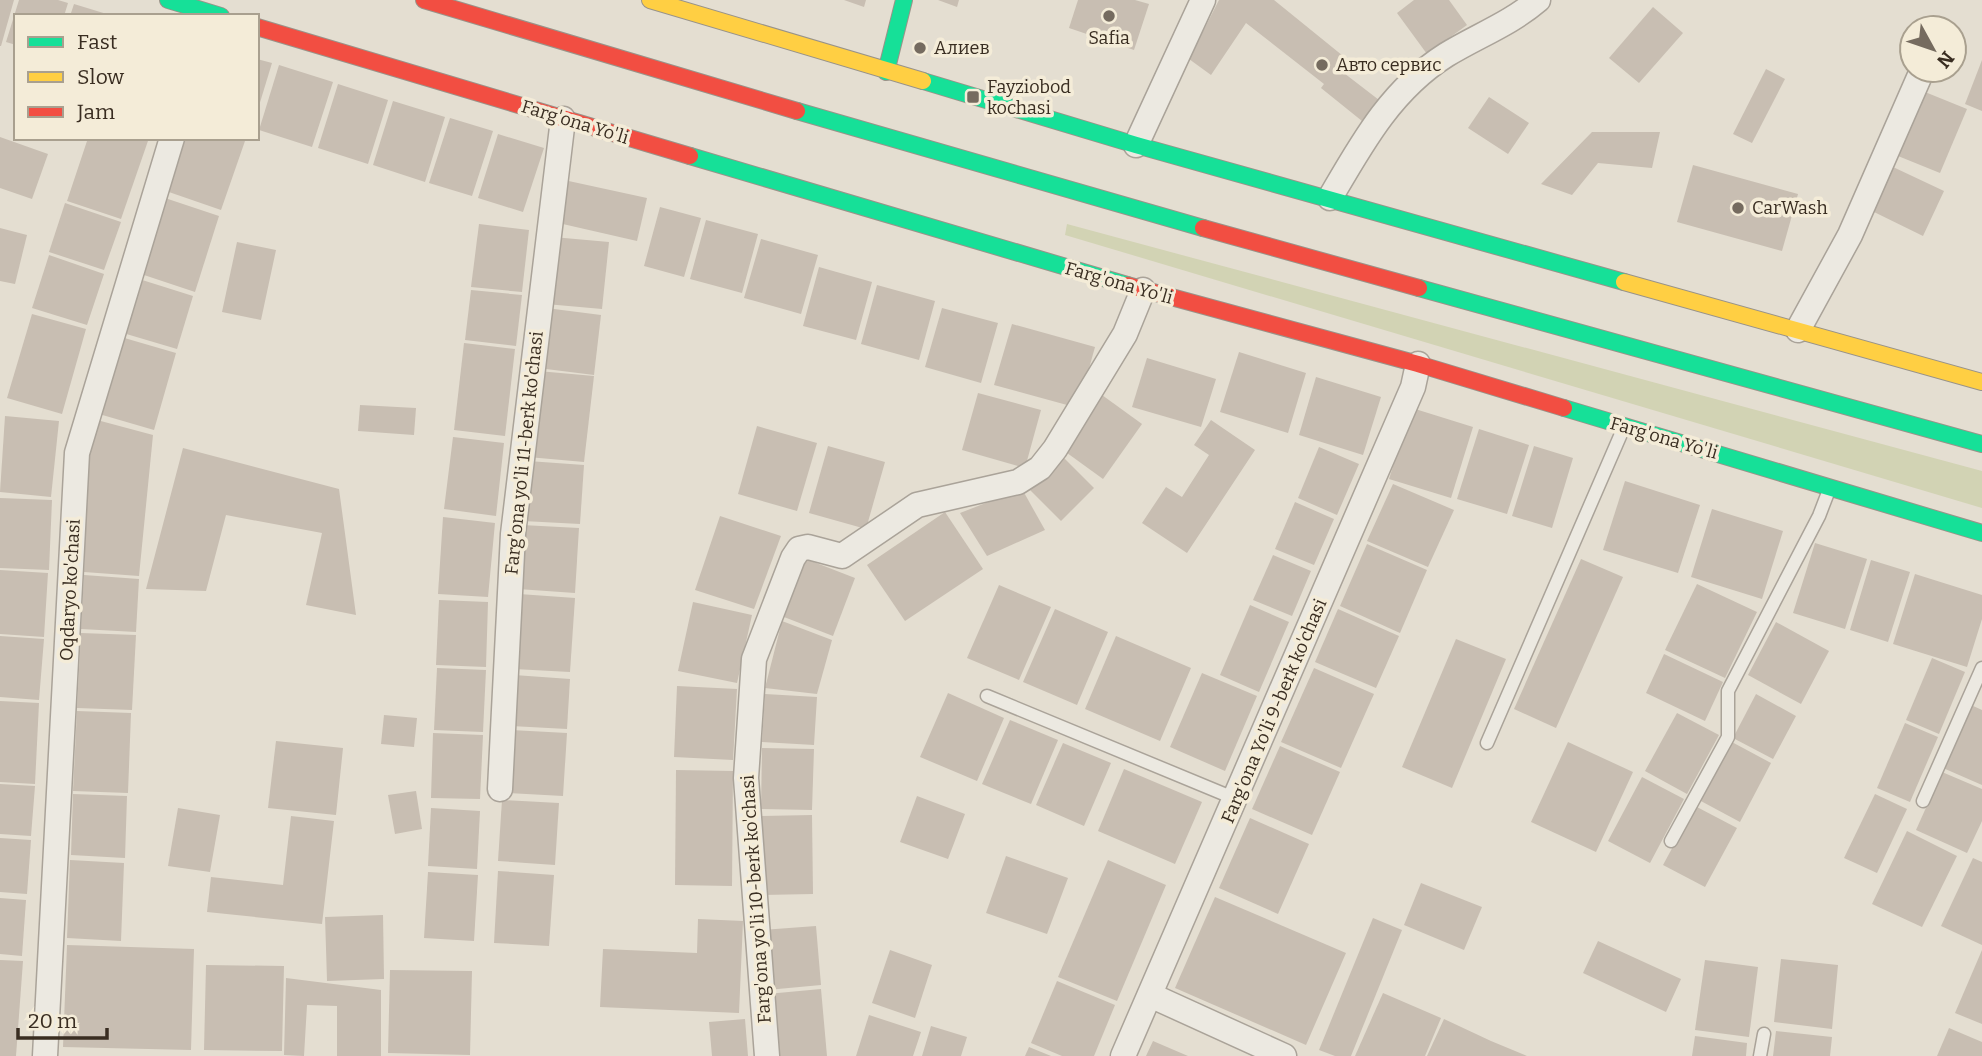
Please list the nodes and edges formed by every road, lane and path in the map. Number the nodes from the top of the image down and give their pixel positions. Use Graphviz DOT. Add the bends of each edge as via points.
graph roads {
  1 [pos="168,0"];
  2 [pos="424,0"];
  3 [pos="650,0"];
  4 [pos="904,0"];
  5 [pos="1203,0"];
  6 [pos="1538,0"];
  7 [pos="210,14"];
  8 [pos="259,28"];
  9 [pos="886,72"];
  10 [pos="1916,84"];
  11 [pos="563,118"];
  12 [pos="171,140"];
  13 [pos="1136,145"];
  14 [pos="1330,198"];
  15 [pos="1143,290"];
  16 [pos="1798,330"];
  17 [pos="1418,364"];
  18 [pos="1982,382"];
  19 [pos="1624,427"];
  20 [pos="1982,444"];
  21 [pos="1831,486"];
  22 [pos="1982,533"];
  23 [pos="1982,667"];
  24 [pos="987,696"];
  25 [pos="1487,743"];
  26 [pos="500,789"];
  27 [pos="1236,799"];
  28 [pos="1923,801"];
  29 [pos="1671,841"];
  30 [pos="1150,995"];
  31 [pos="1764,1034"];
  32 [pos="45,1056"];
  33 [pos="767,1056"];
  34 [pos="1123,1056"];
  35 [pos="1284,1056"];
  36 [pos="1760,1056"];
  1 -- 7 [label="main road"];
  2 -- 20 [label="main road" via="1052,186"];
  3 -- 9 [label="main road"];
  4 -- 9 [label="main road"];
  5 -- 13 [label="street"];
  6 -- 14 [label="street" via="1520,16 1446,55 1408,83 1376,120"];
  8 -- 11 [label="main road, Farg'ona Yo'li"];
  9 -- 13 [label="main road"];
  10 -- 16 [label="street" via="1850,235"];
  11 -- 15 [label="main road, Farg'ona Yo'li"];
  11 -- 26 [label="street, Farg'ona yo'li 11-berk ko'chasi" via="513,534"];
  12 -- 32 [label="street, Oqdaryo ko'chasi" via="77,453"];
  13 -- 14 [label="main road"];
  14 -- 16 [label="main road"];
  15 -- 17 [label="main road, Farg'ona Yo'li"];
  15 -- 33 [label="street, Farg'ona yo'li 10-berk ko'chasi" via="1125,334 1040,468 1018,482 917,505 842,556 808,547 799,549 793,558 754,659 746,778"];
  16 -- 18 [label="main road"];
  17 -- 19 [label="main road, Farg'ona Yo'li"];
  17 -- 27 [label="street, Farg'ona Yo'li 9-berk ko'chasi" via="1413,387"];
  19 -- 21 [label="main road, Farg'ona Yo'li"];
  19 -- 25 [label="lane"];
  21 -- 22 [label="main road, Farg'ona Yo'li"];
  21 -- 29 [label="lane" via="1728,691 1728,737"];
  23 -- 28 [label="lane"];
  24 -- 27 [label="lane"];
  27 -- 30 [label="street, Farg'ona Yo'li 9-berk ko'chasi"];
  30 -- 34 [label="street, Farg'ona Yo'li 9-berk ko'chasi"];
  30 -- 35 [label="street"];
  31 -- 36 [label="lane"];
}
